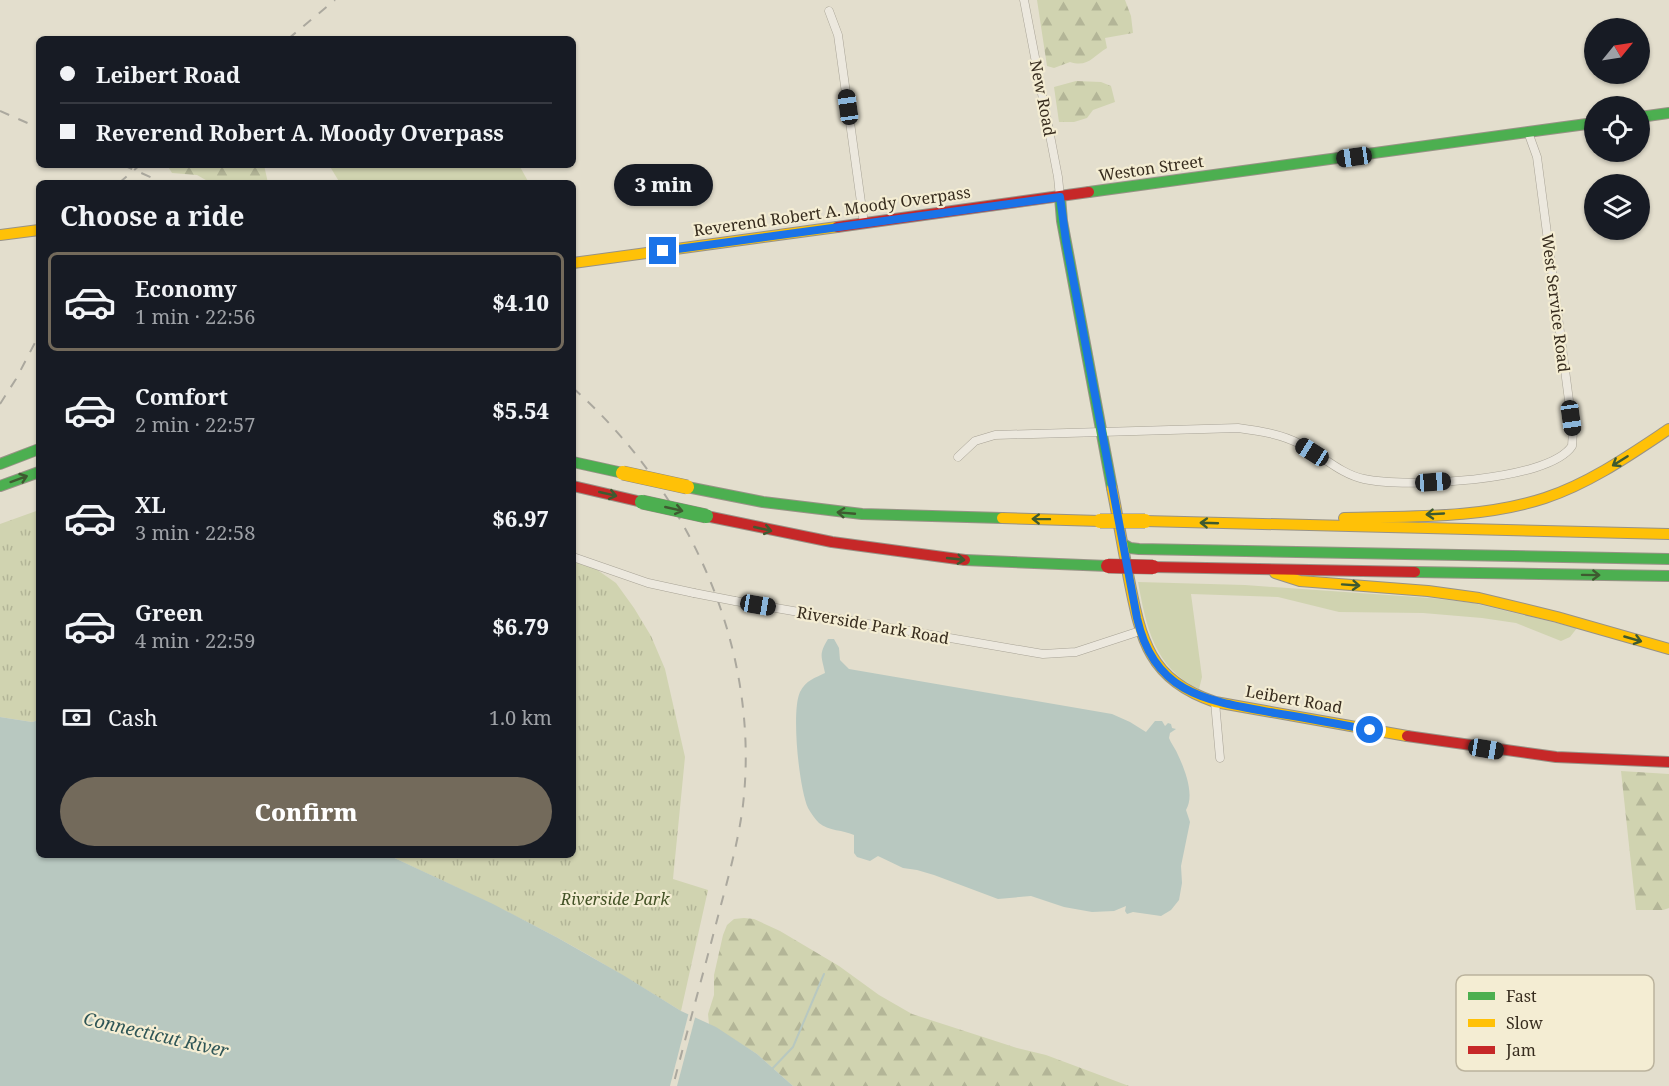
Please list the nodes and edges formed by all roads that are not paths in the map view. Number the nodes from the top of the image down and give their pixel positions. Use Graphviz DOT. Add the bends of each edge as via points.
graph roads {
  1 [pos="1024,0"];
  2 [pos="829,11"];
  3 [pos="1668,115"];
  4 [pos="1650,117"];
  5 [pos="1584,124"];
  6 [pos="1528,132"];
  7 [pos="1060,197"];
  8 [pos="864,224"];
  9 [pos="36,231"];
  10 [pos="0,235"];
  11 [pos="576,263"];
  12 [pos="1669,429"];
  13 [pos="1102,431"];
  14 [pos="36,444"];
  15 [pos="36,450"];
  16 [pos="0,455"];
  17 [pos="958,457"];
  18 [pos="576,463"];
  19 [pos="0,464"];
  20 [pos="36,473"];
  21 [pos="0,486"];
  22 [pos="576,487"];
  23 [pos="1268,525"];
  24 [pos="1669,534"];
  25 [pos="1123,544"];
  26 [pos="1669,550"];
  27 [pos="576,558"];
  28 [pos="1669,560"];
  29 [pos="1264,569"];
  30 [pos="1468,573"];
  31 [pos="1669,576"];
  32 [pos="1140,631"];
  33 [pos="1669,649"];
  34 [pos="1215,702"];
  35 [pos="1220,758"];
  36 [pos="1669,762"];
  1 -- 7 [label="street, New Road"];
  2 -- 8 [label="street" via="838,34"];
  3 -- 4 [label="main road"];
  5 -- 6 [label="main road, Weston Street"];
  6 -- 7 [label="main road, Weston Street"];
  6 -- 13 [label="street, West Service Road" via="1536,157 1573,431 1572,446 1566,453 1509,475 1399,483 1364,479 1275,434 1238,428"];
  7 -- 8 [label="main road, Reverend Robert A. Moody Overpass"];
  7 -- 13 [label="main road"];
  8 -- 11 [label="main road, Reverend Robert A. Moody Overpass"];
  9 -- 10 [label="main road"];
  12 -- 23 [label="main road, one-way" via="1586,480 1523,503 1463,512 1295,519"];
  13 -- 17 [label="street, West Service Road" via="995,435 975,441"];
  13 -- 25 [label="main road"];
  14 -- 16 [label="main road"];
  15 -- 19 [label="main road"];
  23 -- 18 [label="main road, one-way, bridge" via="862,514 763,502"];
  21 -- 20 [label="main road, one-way"];
  22 -- 29 [label="main road, one-way, bridge" via="811,539 912,554 1002,563"];
  23 -- 24 [label="main road"];
  25 -- 26 [label="main road" via="1140,539"];
  25 -- 28 [label="main road" via="1139,549"];
  25 -- 32 [label="main road, Leibert Road"];
  27 -- 32 [label="street, Riverside Park Road, bridge" via="648,583 694,593 1043,654 1076,652"];
  28 -- 30 [label="main road" via="1514,564"];
  29 -- 30 [label="main road"];
  29 -- 33 [label="main road, one-way" via="1300,581 1479,598"];
  30 -- 31 [label="main road, one-way"];
  32 -- 34 [label="main road, Leibert Road" via="1152,657 1171,679"];
  34 -- 35 [label="street"];
  34 -- 36 [label="main road, Leibert Road" via="1500,752"];
}
